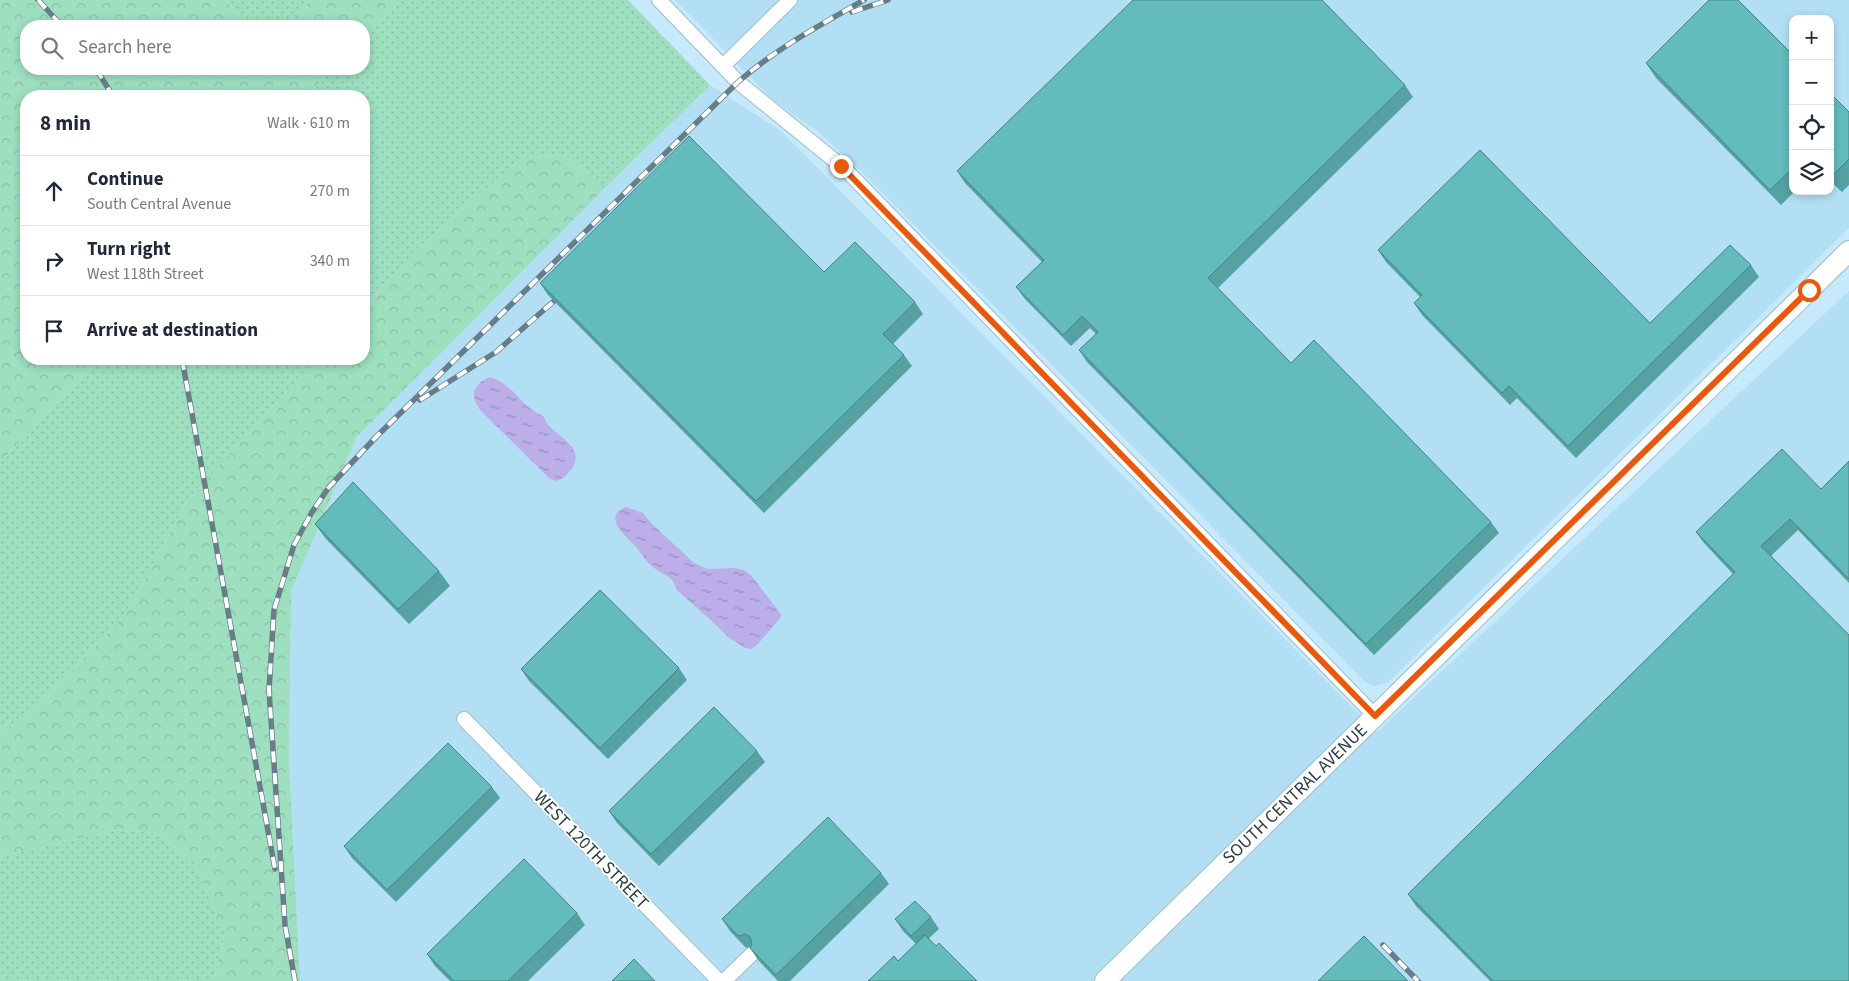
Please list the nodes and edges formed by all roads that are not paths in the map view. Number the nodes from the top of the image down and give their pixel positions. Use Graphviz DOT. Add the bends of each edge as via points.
graph roads {
  1 [pos="659,0"];
  2 [pos="790,0"];
  3 [pos="723,66"];
  4 [pos="1849,251"];
  5 [pos="1375,716"];
  6 [pos="464,719"];
  7 [pos="752,954"];
  8 [pos="719,981"];
  9 [pos="724,981"];
  10 [pos="1105,981"];
  1 -- 3 [label="street"];
  2 -- 3 [label="street"];
  3 -- 5 [label="street" via="738,82 845,169"];
  4 -- 5 [label="street, SOUTH CENTRAL AVENUE"];
  5 -- 10 [label="street, SOUTH CENTRAL AVENUE"];
  6 -- 8 [label="street, WEST 120TH STREET"];
  7 -- 9 [label="street"];
}
